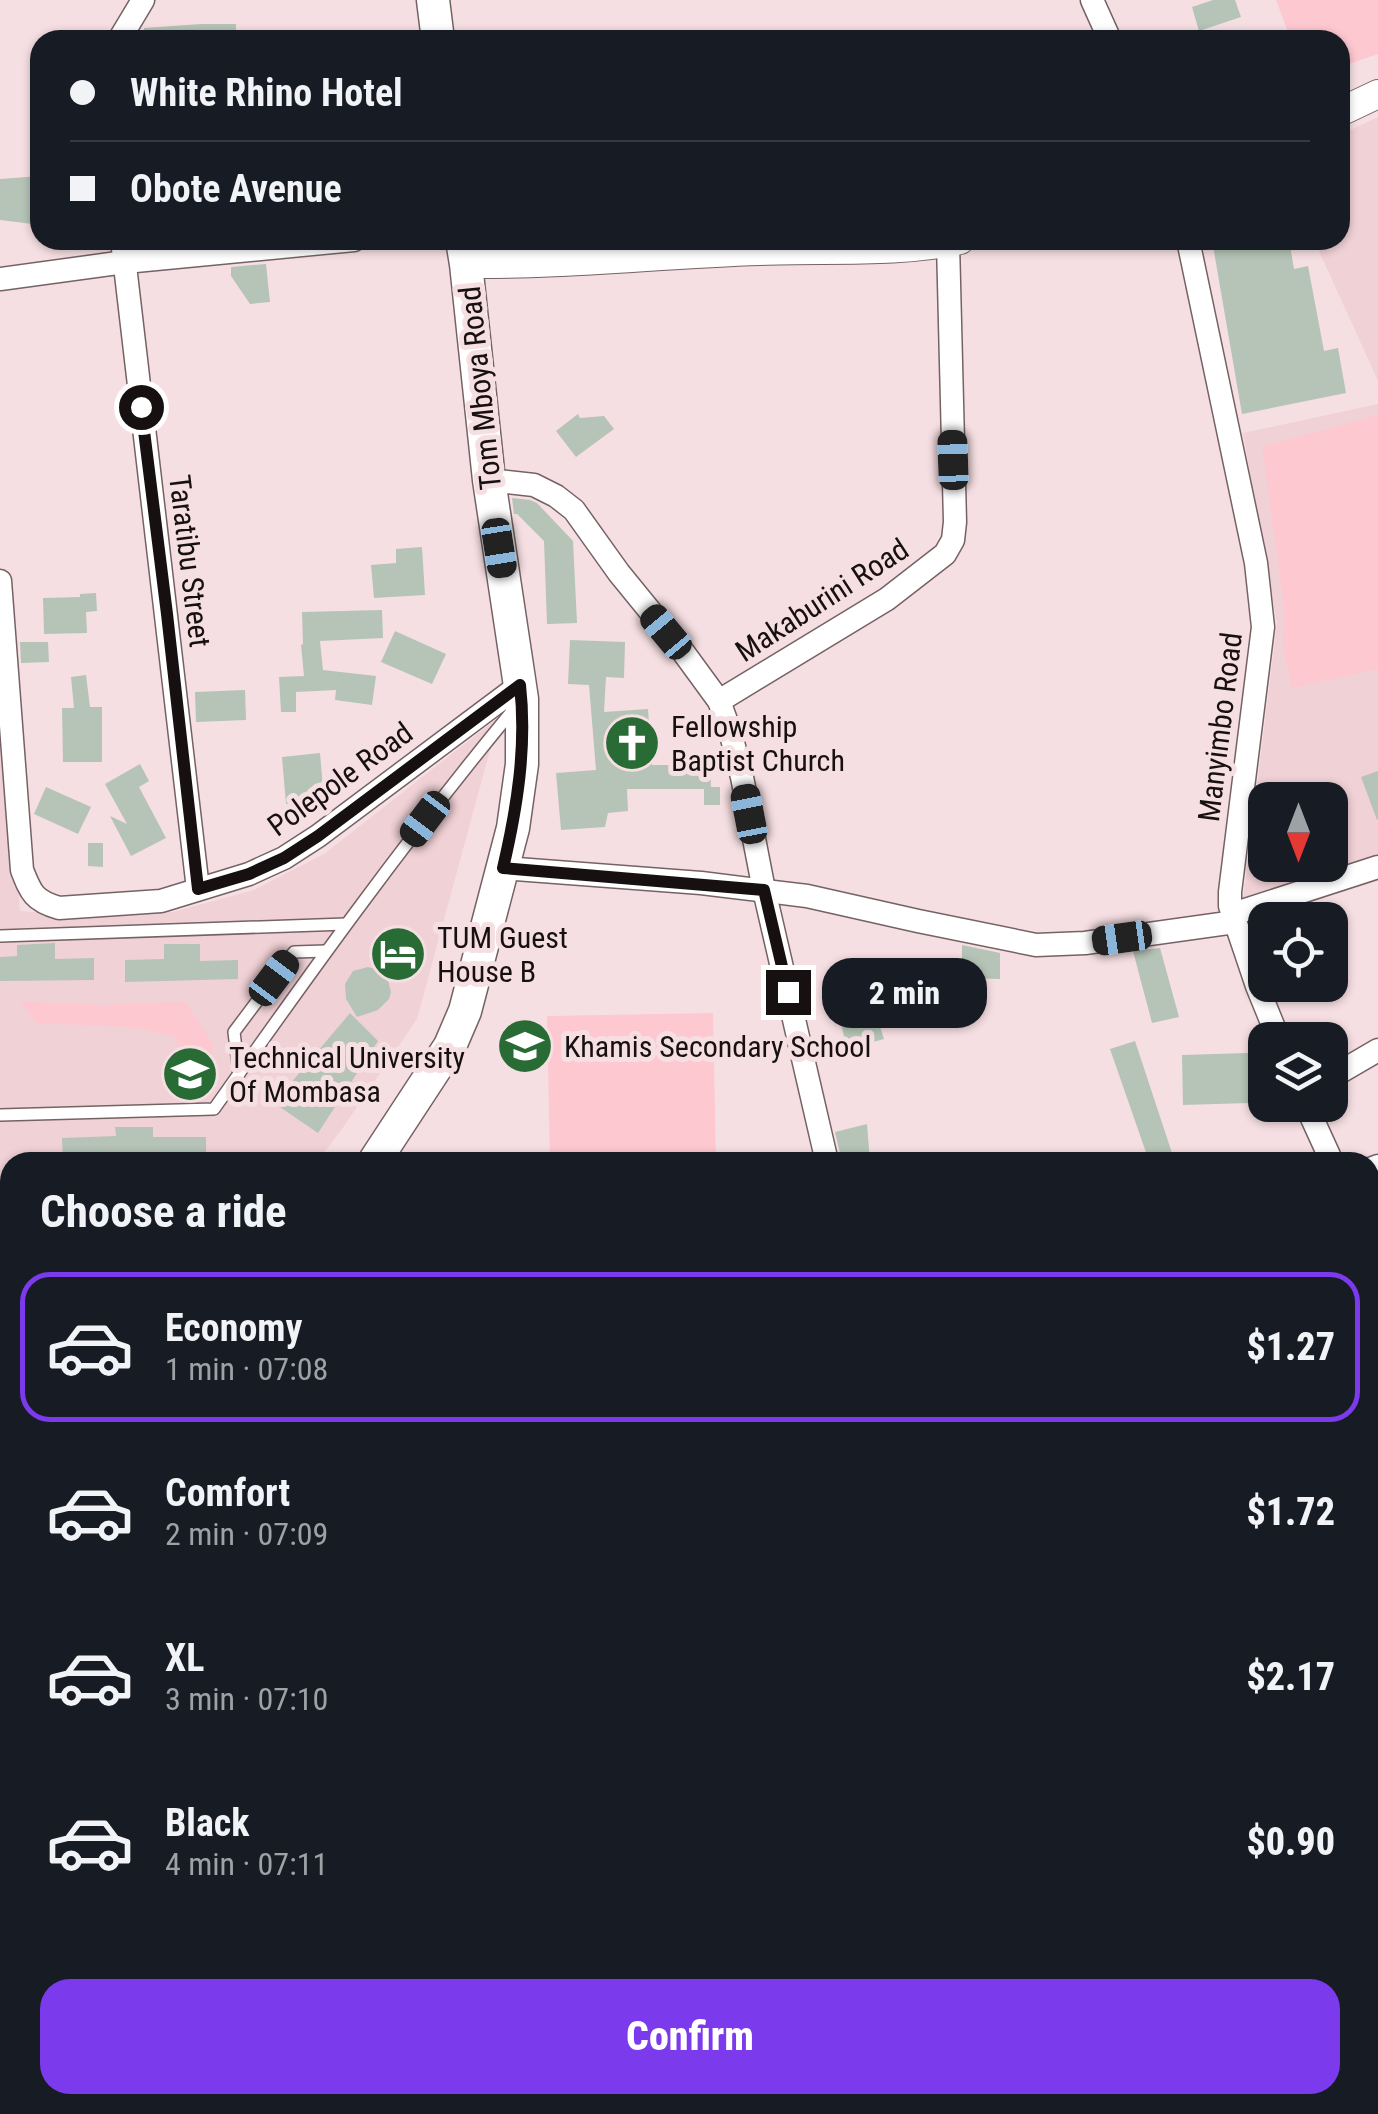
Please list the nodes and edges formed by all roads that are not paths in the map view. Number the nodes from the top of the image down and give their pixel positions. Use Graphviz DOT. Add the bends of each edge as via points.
graph roads {
  1 [pos="143,0"];
  2 [pos="433,0"];
  3 [pos="1092,0"];
  4 [pos="124,30"];
  5 [pos="437,30"];
  6 [pos="1106,30"];
  7 [pos="1378,94"];
  8 [pos="1350,107"];
  9 [pos="816,250"];
  10 [pos="954,250"];
  11 [pos="1190,250"];
  12 [pos="124,251"];
  13 [pos="464,252"];
  14 [pos="0,279"];
  15 [pos="489,480"];
  16 [pos="0,581"];
  17 [pos="521,692"];
  18 [pos="718,701"];
  19 [pos="1378,867"];
  20 [pos="503,868"];
  21 [pos="198,889"];
  22 [pos="764,890"];
  23 [pos="1234,918"];
  24 [pos="346,924"];
  25 [pos="0,936"];
  26 [pos="326,951"];
  27 [pos="1272,1022"];
  28 [pos="1378,1050"];
  29 [pos="1348,1068"];
  30 [pos="239,1074"];
  31 [pos="0,1115"];
  32 [pos="1314,1122"];
  33 [pos="381,1152"];
  34 [pos="825,1152"];
  35 [pos="1327,1152"];
  1 -- 4 [label="street"];
  2 -- 5 [label="main road"];
  3 -- 6 [label="street"];
  7 -- 8 [label="street"];
  9 -- 13 [label="street" via="516,264"];
  10 -- 18 [label="street, Makaburini Road" via="953,540 887,599"];
  11 -- 23 [label="street, Manyimbo Road" via="1256,564 1263,627 1230,892"];
  12 -- 14 [label="street"];
  12 -- 21 [label="street, Taratibu Street"];
  13 -- 15 [label="main road, Tom Mboya Road"];
  15 -- 17 [label="main road, Tom Mboya Road"];
  15 -- 18 [label="street" via="534,485 574,510"];
  16 -- 21 [label="street, Polepole Road" via="22,870 31,892 59,908 161,900"];
  17 -- 20 [label="main road, Tom Mboya Road" via="522,764"];
  17 -- 21 [label="street, Polepole Road" via="284,858"];
  17 -- 24 [label="lane"];
  18 -- 22 [label="street" via="742,776"];
  19 -- 23 [label="street"];
  20 -- 22 [label="street"];
  20 -- 33 [label="main road, Tom Mboya Road" via="465,1012"];
  22 -- 23 [label="street" via="1036,945"];
  22 -- 34 [label="street"];
  23 -- 27 [label="street, Manyimbo Road"];
  24 -- 25 [label="lane"];
  24 -- 26 [label="lane"];
  26 -- 30 [label="lane"];
  26 -- 30 [label="lane" via="294,952 234,1032"];
  28 -- 29 [label="street"];
  30 -- 31 [label="lane" via="214,1109"];
  32 -- 35 [label="street"];
}
